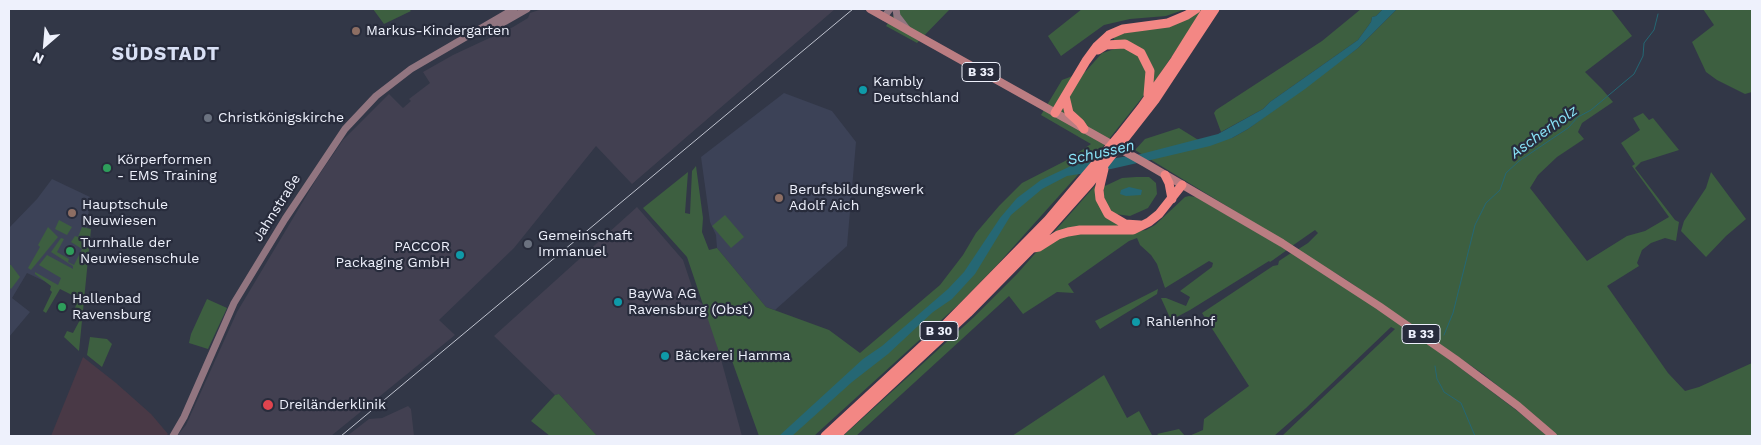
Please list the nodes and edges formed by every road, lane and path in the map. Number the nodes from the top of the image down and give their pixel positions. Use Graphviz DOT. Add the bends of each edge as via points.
graph roads {
  1 [pos="527,9"];
  2 [pos="870,9"];
  3 [pos="890,9"];
  4 [pos="896,9"];
  5 [pos="1196,9"];
  6 [pos="1208,9"];
  7 [pos="1215,9"];
  8 [pos="513,12"];
  9 [pos="884,17"];
  10 [pos="907,30"];
  11 [pos="1090,57"];
  12 [pos="1065,95"];
  13 [pos="1152,99"];
  14 [pos="1144,110"];
  15 [pos="1055,113"];
  16 [pos="1084,129"];
  17 [pos="1105,159"];
  18 [pos="1165,175"];
  19 [pos="1182,185"];
  20 [pos="1172,199"];
  21 [pos="1145,224"];
  22 [pos="1031,249"];
  23 [pos="173,436"];
  24 [pos="825,436"];
  25 [pos="836,436"];
  26 [pos="1552,436"];
  1 -- 8 [label="main road, Jahnstraße"];
  2 -- 9 [label="main road, B 33"];
  3 -- 9 [label="main road"];
  4 -- 10 [label="main road"];
  5 -- 11 [label="highway" via="1168,23 1123,29 1097,46"];
  6 -- 13 [label="highway, B 30"];
  7 -- 13 [label="highway, B 30"];
  8 -- 23 [label="main road, Jahnstraße" via="489,29 461,40 411,69 356,117 334,144 234,304"];
  9 -- 10 [label="main road, B 33"];
  10 -- 15 [label="main road, B 33"];
  11 -- 12 [label="highway"];
  11 -- 13 [label="highway" via="1106,45 1125,44 1134,48 1147,62"];
  12 -- 15 [label="highway"];
  12 -- 16 [label="highway" via="1069,113"];
  13 -- 14 [label="highway, B 30"];
  14 -- 17 [label="highway, B 30"];
  14 -- 17 [label="highway, B 30" via="1116,151"];
  15 -- 16 [label="main road, B 33"];
  16 -- 18 [label="main road, B 33"];
  17 -- 21 [label="highway" via="1100,199 1108,214 1125,224"];
  17 -- 22 [label="highway, B 30" via="1090,183"];
  17 -- 24 [label="highway, B 30" via="968,303"];
  18 -- 19 [label="main road, B 33"];
  18 -- 20 [label="highway" via="1170,183"];
  19 -- 20 [label="highway"];
  19 -- 26 [label="main road, B 33" via="1282,243 1405,323 1482,378"];
  20 -- 21 [label="highway"];
  21 -- 22 [label="highway" via="1133,230 1068,232"];
  22 -- 25 [label="highway, B 30" via="936,344"];
}
